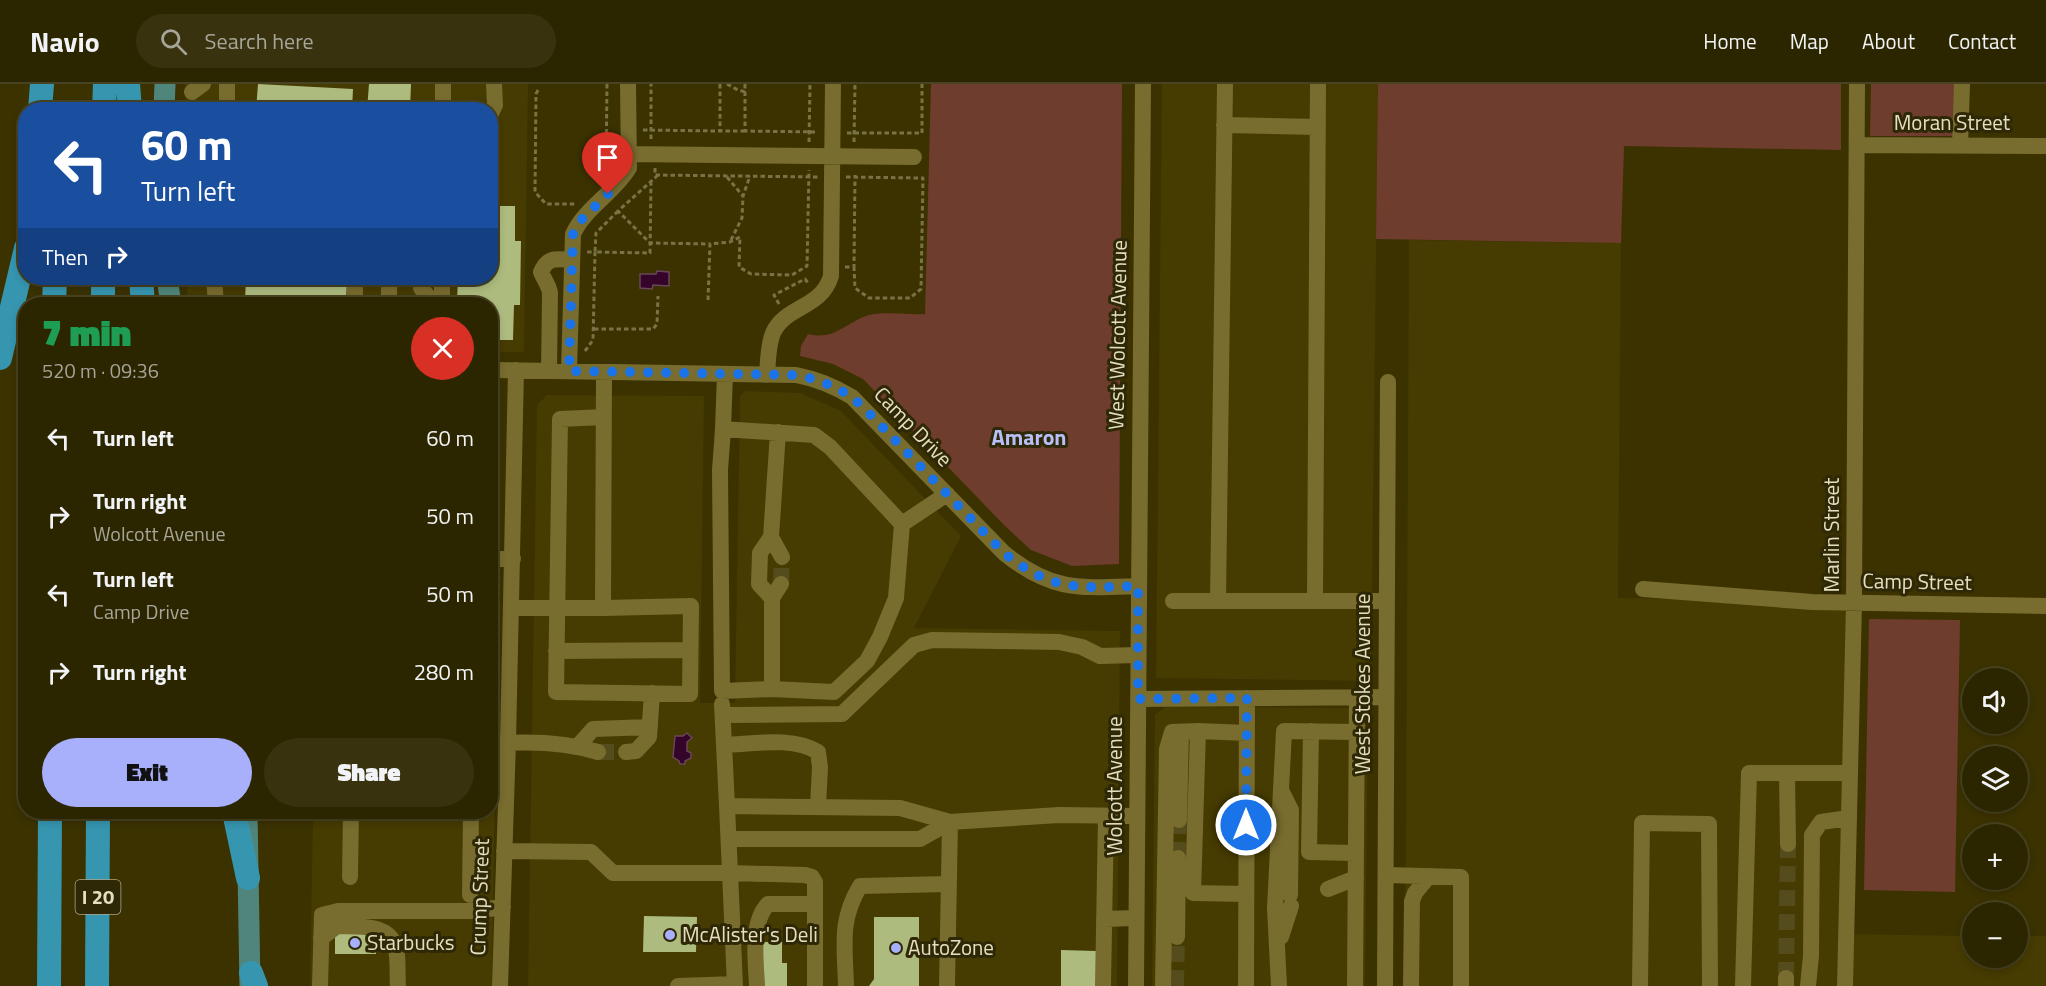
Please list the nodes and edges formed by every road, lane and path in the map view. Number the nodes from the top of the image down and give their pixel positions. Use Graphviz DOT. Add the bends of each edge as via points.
graph roads {
  1 [pos="42,84"];
  2 [pos="56,84"];
  3 [pos="105,84"];
  4 [pos="128,84"];
  5 [pos="165,84"];
  6 [pos="227,84"];
  7 [pos="443,84"];
  8 [pos="494,84"];
  9 [pos="607,84"];
  10 [pos="628,84"];
  11 [pos="651,84"];
  12 [pos="720,84"];
  13 [pos="728,84"];
  14 [pos="745,84"];
  15 [pos="810,84"];
  16 [pos="833,84"];
  17 [pos="855,84"];
  18 [pos="922,84"];
  19 [pos="1143,84"];
  20 [pos="1224,84"];
  21 [pos="1318,84"];
  22 [pos="1857,84"];
  23 [pos="1962,84"];
  24 [pos="538,90"];
  25 [pos="745,92"];
  26 [pos="41,102"];
  27 [pos="56,102"];
  28 [pos="104,102"];
  29 [pos="129,102"];
  30 [pos="164,102"];
  31 [pos="227,102"];
  32 [pos="443,102"];
  33 [pos="495,102"];
  34 [pos="1224,125"];
  35 [pos="1318,127"];
  36 [pos="651,130"];
  37 [pos="720,131"];
  38 [pos="745,131"];
  39 [pos="809,132"];
  40 [pos="821,132"];
  41 [pos="854,132"];
  42 [pos="651,141"];
  43 [pos="854,144"];
  44 [pos="1857,145"];
  45 [pos="1960,146"];
  46 [pos="2046,146"];
  47 [pos="628,154"];
  48 [pos="809,155"];
  49 [pos="832,155"];
  50 [pos="914,157"];
  51 [pos="655,164"];
  52 [pos="606,168"];
  53 [pos="615,170"];
  54 [pos="657,175"];
  55 [pos="726,176"];
  56 [pos="750,176"];
  57 [pos="808,177"];
  58 [pos="832,177"];
  59 [pos="606,178"];
  60 [pos="651,181"];
  61 [pos="743,196"];
  62 [pos="579,204"];
  63 [pos="618,211"];
  64 [pos="730,242"];
  65 [pos="650,243"];
  66 [pos="710,244"];
  67 [pos="595,252"];
  68 [pos="572,260"];
  69 [pos="854,267"];
  70 [pos="18,282"];
  71 [pos="442,285"];
  72 [pos="811,289"];
  73 [pos="658,296"];
  74 [pos="441,297"];
  75 [pos="708,300"];
  76 [pos="774,311"];
  77 [pos="594,329"];
  78 [pos="591,357"];
  79 [pos="0,358"];
  80 [pos="498,371"];
  81 [pos="549,371"];
  82 [pos="569,371"];
  83 [pos="604,372"];
  84 [pos="516,373"];
  85 [pos="725,374"];
  86 [pos="767,375"];
  87 [pos="1388,382"];
  88 [pos="604,417"];
  89 [pos="723,429"];
  90 [pos="778,432"];
  91 [pos="947,494"];
  92 [pos="902,524"];
  93 [pos="771,537"];
  94 [pos="782,557"];
  95 [pos="498,559"];
  96 [pos="513,559"];
  97 [pos="1138,586"];
  98 [pos="1643,590"];
  99 [pos="1173,601"];
  100 [pos="1218,601"];
  101 [pos="1315,601"];
  102 [pos="1386,601"];
  103 [pos="1854,603"];
  104 [pos="2046,606"];
  105 [pos="512,608"];
  106 [pos="556,608"];
  107 [pos="603,608"];
  108 [pos="690,650"];
  109 [pos="556,651"];
  110 [pos="1138,655"];
  111 [pos="772,689"];
  112 [pos="722,691"];
  113 [pos="652,693"];
  114 [pos="1357,697"];
  115 [pos="1386,697"];
  116 [pos="1247,698"];
  117 [pos="1138,699"];
  118 [pos="723,715"];
  119 [pos="650,727"];
  120 [pos="1198,731"];
  121 [pos="1311,731"];
  122 [pos="1180,732"];
  123 [pos="1356,732"];
  124 [pos="1247,733"];
  125 [pos="508,742"];
  126 [pos="498,743"];
  127 [pos="724,745"];
  128 [pos="578,746"];
  129 [pos="598,752"];
  130 [pos="626,752"];
  131 [pos="1787,773"];
  132 [pos="1850,773"];
  133 [pos="1281,789"];
  134 [pos="727,806"];
  135 [pos="818,807"];
  136 [pos="1106,816"];
  137 [pos="1137,816"];
  138 [pos="1849,818"];
  139 [pos="50,819"];
  140 [pos="98,819"];
  141 [pos="235,819"];
  142 [pos="247,819"];
  143 [pos="351,819"];
  144 [pos="471,819"];
  145 [pos="1179,820"];
  146 [pos="950,822"];
  147 [pos="729,839"];
  148 [pos="1788,844"];
  149 [pos="504,851"];
  150 [pos="1356,853"];
  151 [pos="1178,858"];
  152 [pos="730,873"];
  153 [pos="1386,875"];
  154 [pos="1429,876"];
  155 [pos="350,877"];
  156 [pos="248,878"];
  157 [pos="1356,878"];
  158 [pos="949,884"];
  159 [pos="1328,889"];
  160 [pos="1246,894"];
  161 [pos="470,895"];
  162 [pos="815,904"];
  163 [pos="503,907"];
  164 [pos="1136,918"];
  165 [pos="1104,919"];
  166 [pos="1177,937"];
  167 [pos="321,938"];
  168 [pos="1278,946"];
  169 [pos="252,981"];
  170 [pos="49,984"];
  171 [pos="97,984"];
  172 [pos="735,985"];
  173 [pos="321,986"];
  174 [pos="398,986"];
  175 [pos="500,986"];
  176 [pos="678,986"];
  177 [pos="757,986"];
  178 [pos="815,986"];
  179 [pos="846,986"];
  180 [pos="947,986"];
  181 [pos="1103,986"];
  182 [pos="1136,986"];
  183 [pos="1163,986"];
  184 [pos="1246,986"];
  185 [pos="1279,986"];
  186 [pos="1355,986"];
  187 [pos="1385,986"];
  188 [pos="1411,986"];
  189 [pos="1461,986"];
  190 [pos="1640,986"];
  191 [pos="1710,986"];
  192 [pos="1743,986"];
  193 [pos="1808,986"];
  194 [pos="1845,986"];
  1 -- 26 [label="highway"];
  2 -- 27 [label="highway"];
  3 -- 28 [label="highway"];
  4 -- 29 [label="highway"];
  5 -- 30 [label="main road"];
  6 -- 31 [label="street"];
  7 -- 32 [label="street"];
  8 -- 33 [label="street"];
  9 -- 52 [label="path"];
  10 -- 47 [label="street"];
  11 -- 36 [label="path"];
  12 -- 37 [label="path"];
  13 -- 25 [label="path"];
  14 -- 25 [label="path"];
  15 -- 39 [label="path"];
  16 -- 49 [label="street"];
  17 -- 41 [label="path"];
  18 -- 41 [label="path" via="922,134"];
  19 -- 97 [label="street, West Wolcott Avenue"];
  20 -- 34 [label="street"];
  21 -- 35 [label="street"];
  22 -- 44 [label="street, Marlin Street"];
  23 -- 45 [label="street"];
  24 -- 62 [label="path" via="535,192 546,204"];
  25 -- 38 [label="path"];
  34 -- 35 [label="street"];
  34 -- 100 [label="street"];
  35 -- 101 [label="street"];
  36 -- 37 [label="path"];
  36 -- 42 [label="path"];
  37 -- 38 [label="path"];
  38 -- 39 [label="path"];
  39 -- 40 [label="path"];
  39 -- 48 [label="path"];
  41 -- 43 [label="path"];
  44 -- 45 [label="street, Moran Street"];
  44 -- 103 [label="street, Marlin Street"];
  45 -- 46 [label="street, Moran Street"];
  47 -- 48 [label="street"];
  47 -- 68 [label="street" via="629,168 622,179 578,223 573,234"];
  48 -- 49 [label="street"];
  48 -- 57 [label="path"];
  49 -- 50 [label="street"];
  49 -- 58 [label="street"];
  51 -- 54 [label="path"];
  52 -- 53 [label="path"];
  52 -- 59 [label="path"];
  54 -- 55 [label="path"];
  54 -- 60 [label="path"];
  55 -- 56 [label="path"];
  55 -- 61 [label="path"];
  56 -- 57 [label="path"];
  56 -- 61 [label="path"];
  57 -- 58 [label="path"];
  57 -- 64 [label="path" via="807,266 792,275 751,274 739,267 740,237"];
  58 -- 69 [label="path" via="923,178 921,289 910,298 869,298 855,288"];
  58 -- 86 [label="street" via="831,276 827,288 787,316 773,334"];
  60 -- 63 [label="path"];
  60 -- 65 [label="path"];
  61 -- 64 [label="path" via="742,218"];
  63 -- 65 [label="path"];
  63 -- 67 [label="path" via="596,233"];
  64 -- 66 [label="path"];
  65 -- 66 [label="path"];
  65 -- 67 [label="path" via="650,253"];
  66 -- 75 [label="path"];
  67 -- 77 [label="path"];
  68 -- 81 [label="street" via="554,258 545,263 541,272 550,293"];
  68 -- 82 [label="street"];
  70 -- 79 [label="highway"];
  71 -- 74 [label="street"];
  72 -- 76 [label="path" via="805,279 774,295 780,306"];
  73 -- 77 [label="path" via="657,324 653,329"];
  77 -- 78 [label="path" via="593,340 584,353"];
  80 -- 84 [label="street, Camp Drive"];
  81 -- 82 [label="street, Camp Drive"];
  81 -- 84 [label="street, Camp Drive"];
  82 -- 83 [label="street, Camp Drive"];
  83 -- 85 [label="street, Camp Drive"];
  83 -- 88 [label="street"];
  84 -- 96 [label="street, Crump Street"];
  85 -- 86 [label="street, Camp Drive"];
  85 -- 89 [label="street"];
  86 -- 91 [label="street, Camp Drive" via="816,379 852,396"];
  87 -- 102 [label="street, West Stokes Avenue"];
  88 -- 106 [label="street" via="560,419"];
  88 -- 107 [label="street"];
  89 -- 90 [label="street"];
  89 -- 112 [label="street"];
  90 -- 92 [label="street" via="814,435"];
  90 -- 93 [label="street"];
  91 -- 92 [label="street"];
  91 -- 97 [label="street, Camp Drive" via="1004,553 1047,581 1090,588"];
  92 -- 111 [label="street" via="896,598 867,661 834,692"];
  93 -- 94 [label="street"];
  93 -- 111 [label="street" via="760,553 759,584 777,591"];
  95 -- 96 [label="street"];
  96 -- 105 [label="street, Crump Street"];
  97 -- 110 [label="street, Wolcott Avenue"];
  98 -- 103 [label="street, Camp Street"];
  99 -- 100 [label="street"];
  100 -- 101 [label="street"];
  101 -- 102 [label="street"];
  102 -- 115 [label="street, West Stokes Avenue"];
  103 -- 104 [label="street, Camp Street"];
  103 -- 132 [label="street, Marlin Street"];
  105 -- 106 [label="street"];
  105 -- 125 [label="street, Crump Street"];
  106 -- 107 [label="street"];
  106 -- 109 [label="street"];
  107 -- 108 [label="street" via="691,606"];
  108 -- 109 [label="street"];
  108 -- 113 [label="street" via="690,694"];
  109 -- 113 [label="street" via="556,692"];
  110 -- 117 [label="street, Wolcott Avenue"];
  110 -- 118 [label="street" via="1100,656 1059,642 932,640 914,645 842,714"];
  111 -- 112 [label="street"];
  112 -- 118 [label="street"];
  113 -- 119 [label="street"];
  114 -- 115 [label="street"];
  114 -- 116 [label="street"];
  114 -- 123 [label="street"];
  115 -- 153 [label="street, West Stokes Avenue"];
  116 -- 117 [label="street"];
  116 -- 124 [label="street"];
  117 -- 137 [label="street, Wolcott Avenue"];
  118 -- 127 [label="street"];
  119 -- 128 [label="street" via="592,729"];
  119 -- 130 [label="street" via="650,737 636,751"];
  120 -- 122 [label="street"];
  120 -- 124 [label="street"];
  120 -- 160 [label="street" via="1193,893"];
  121 -- 123 [label="street"];
  121 -- 133 [label="street" via="1284,731"];
  121 -- 150 [label="street" via="1309,852"];
  122 -- 145 [label="street"];
  122 -- 183 [label="street" via="1172,732 1167,749"];
  123 -- 150 [label="street"];
  124 -- 160 [label="street"];
  125 -- 126 [label="street"];
  125 -- 128 [label="street"];
  125 -- 149 [label="street, Crump Street"];
  127 -- 134 [label="street"];
  127 -- 135 [label="street" via="796,742 809,746 818,752"];
  128 -- 129 [label="street"];
  131 -- 132 [label="street"];
  131 -- 148 [label="street"];
  131 -- 192 [label="street" via="1749,773"];
  132 -- 138 [label="street, Marlin Street"];
  133 -- 168 [label="street" via="1275,908"];
  133 -- 168 [label="street" via="1291,810 1291,901"];
  134 -- 135 [label="street"];
  134 -- 147 [label="street"];
  135 -- 146 [label="street" via="900,808"];
  136 -- 137 [label="street"];
  136 -- 146 [label="street"];
  136 -- 165 [label="street"];
  137 -- 164 [label="street, Wolcott Avenue"];
  138 -- 193 [label="street" via="1821,822 1812,835"];
  138 -- 194 [label="street, Marlin Street"];
  139 -- 170 [label="highway, I 20"];
  140 -- 171 [label="highway, I 20"];
  141 -- 156 [label="highway"];
  142 -- 156 [label="main road"];
  143 -- 155 [label="street"];
  144 -- 161 [label="street"];
  146 -- 147 [label="street" via="920,839"];
  146 -- 158 [label="street"];
  147 -- 152 [label="street"];
  149 -- 152 [label="street" via="591,852 614,873"];
  149 -- 163 [label="street, Crump Street"];
  150 -- 157 [label="street"];
  151 -- 166 [label="street"];
  152 -- 162 [label="street" via="806,874 815,882"];
  152 -- 172 [label="street"];
  153 -- 154 [label="street"];
  153 -- 187 [label="street, West Stokes Avenue"];
  154 -- 188 [label="street" via="1412,901"];
  154 -- 189 [label="street" via="1461,877"];
  156 -- 169 [label="main road"];
  157 -- 159 [label="street"];
  157 -- 186 [label="street"];
  158 -- 179 [label="street" via="860,886 849,903 844,922"];
  158 -- 180 [label="street"];
  160 -- 184 [label="street"];
  162 -- 177 [label="street" via="768,904 763,909 758,921"];
  162 -- 178 [label="street"];
  163 -- 167 [label="street" via="482,911 338,911 322,915"];
  163 -- 175 [label="street, Crump Street"];
  164 -- 165 [label="street"];
  164 -- 182 [label="street, Wolcott Avenue"];
  165 -- 181 [label="street"];
  167 -- 173 [label="street"];
  167 -- 174 [label="street" via="337,926 386,932 395,943"];
  168 -- 185 [label="street"];
  172 -- 176 [label="street"];
  190 -- 191 [label="street" via="1642,823 1710,824"];
}
